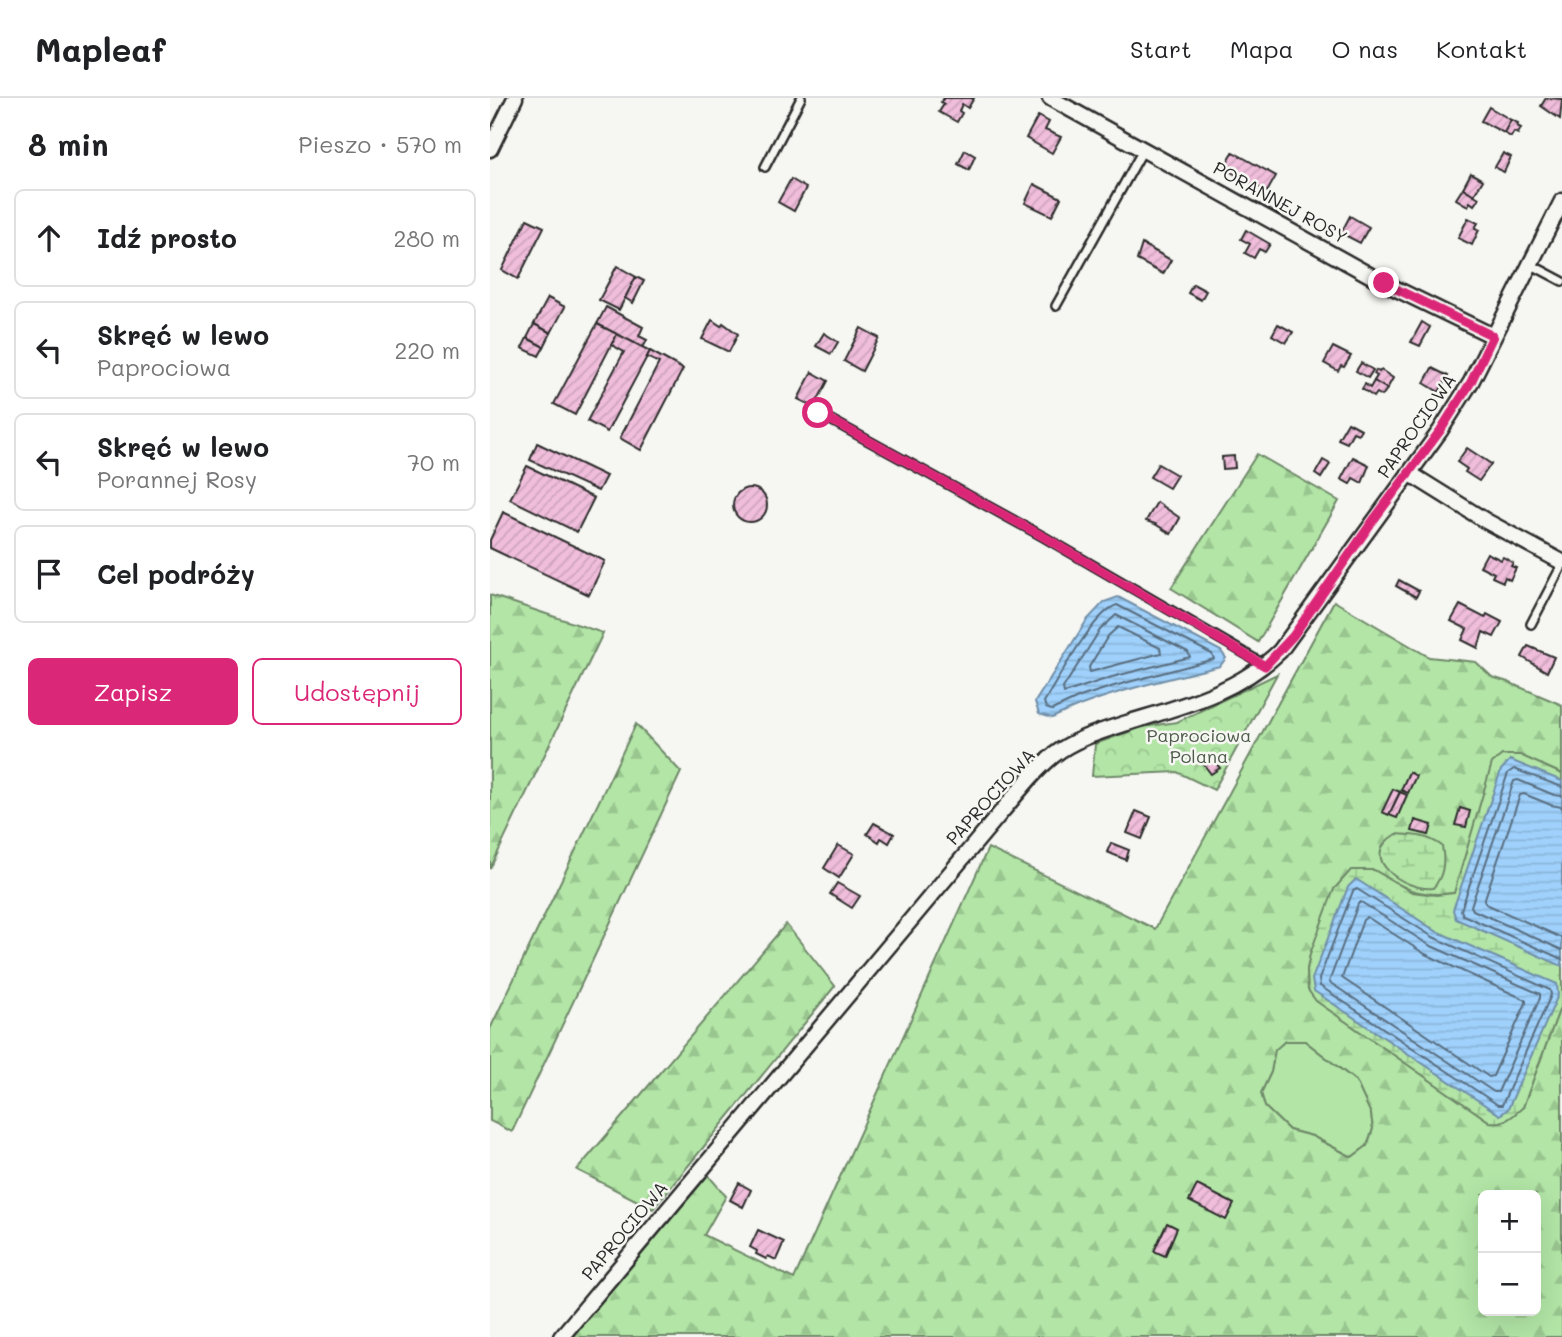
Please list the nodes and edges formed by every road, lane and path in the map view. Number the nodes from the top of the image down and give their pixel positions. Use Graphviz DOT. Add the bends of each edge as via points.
graph roads {
  1 [pos="516,98"];
  2 [pos="801,98"];
  3 [pos="1051,98"];
  4 [pos="490,149"];
  5 [pos="1143,150"];
  6 [pos="765,167"];
  7 [pos="1562,201"];
  8 [pos="1529,264"];
  9 [pos="1562,281"];
  10 [pos="1056,306"];
  11 [pos="1493,336"];
  12 [pos="818,413"];
  13 [pos="1409,473"];
  14 [pos="1562,563"];
  15 [pos="1531,624"];
  16 [pos="1265,666"];
  17 [pos="561,1337"];
  1 -- 4 [label="street"];
  2 -- 6 [label="lane"];
  3 -- 5 [label="street, PORANNEJ ROSY"];
  5 -- 10 [label="lane"];
  5 -- 11 [label="street, PORANNEJ ROSY" via="1384,283"];
  7 -- 8 [label="street, PAPROCIOWA"];
  8 -- 9 [label="lane"];
  8 -- 11 [label="street, PAPROCIOWA"];
  11 -- 13 [label="street, PAPROCIOWA" via="1471,382"];
  12 -- 16 [label="lane"];
  13 -- 14 [label="street"];
  13 -- 16 [label="street, PAPROCIOWA" via="1293,636"];
  14 -- 15 [label="lane"];
  16 -- 17 [label="street, PAPROCIOWA" via="1229,688 1092,734 1055,754 1011,800"];
}
